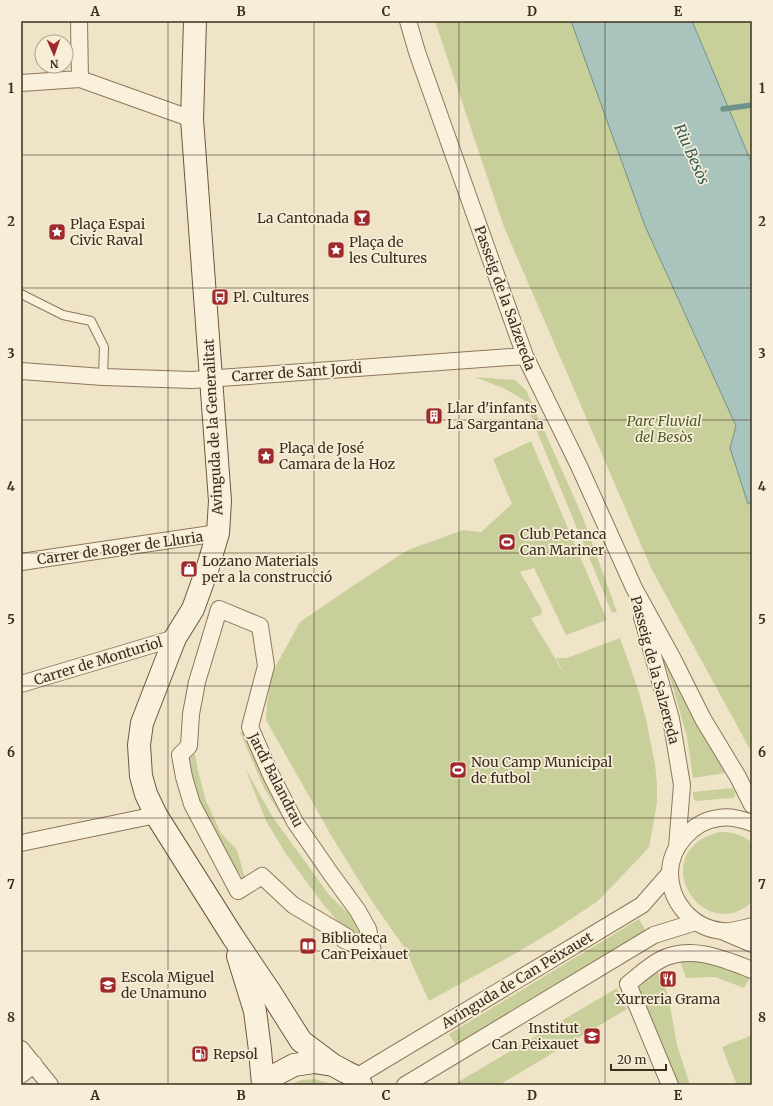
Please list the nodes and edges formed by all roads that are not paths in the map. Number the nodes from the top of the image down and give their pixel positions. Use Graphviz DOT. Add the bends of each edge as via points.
graph roads {
  1 [pos="79,21"];
  2 [pos="195,21"];
  3 [pos="408,21"];
  4 [pos="80,79"];
  5 [pos="21,83"];
  6 [pos="192,119"];
  7 [pos="21,294"];
  8 [pos="55,306"];
  9 [pos="63,315"];
  10 [pos="525,356"];
  11 [pos="21,370"];
  12 [pos="103,377"];
  13 [pos="211,378"];
  14 [pos="218,533"];
  15 [pos="21,562"];
  16 [pos="634,588"];
  17 [pos="175,638"];
  18 [pos="21,684"];
  19 [pos="752,805"];
  20 [pos="156,814"];
  21 [pos="752,823"];
  22 [pos="21,844"];
  23 [pos="677,847"];
  24 [pos="670,873"];
  25 [pos="238,891"];
  26 [pos="696,922"];
  27 [pos="752,926"];
  28 [pos="723,932"];
  29 [pos="233,937"];
  30 [pos="752,944"];
  31 [pos="752,970"];
  32 [pos="21,1049"];
  33 [pos="34,1064"];
  34 [pos="333,1065"];
  35 [pos="21,1074"];
  36 [pos="358,1081"];
  37 [pos="50,1085"];
  38 [pos="264,1085"];
  39 [pos="405,1085"];
  40 [pos="670,1085"];
  1 -- 4 [label="street"];
  2 -- 6 [label="street, Avinguda de la Generalitat"];
  3 -- 10 [label="street, Passeig de la Salzereda"];
  4 -- 5 [label="street"];
  4 -- 6 [label="street"];
  6 -- 13 [label="street, Avinguda de la Generalitat"];
  7 -- 9 [label="lane"];
  8 -- 9 [label="lane"];
  9 -- 12 [label="lane" via="91,321 104,347"];
  10 -- 13 [label="street, Carrer de Sant Jordi"];
  10 -- 16 [label="street, Passeig de la Salzereda" via="579,466"];
  11 -- 12 [label="street, Carrer de Sant Jordi"];
  12 -- 13 [label="street, Carrer de Sant Jordi" via="192,380"];
  13 -- 14 [label="street, Avinguda de la Generalitat" via="220,501"];
  14 -- 15 [label="street, Carrer de Roger de Lluria"];
  14 -- 17 [label="street, Avinguda de la Generalitat" via="193,609"];
  16 -- 19 [label="street, Passeig de la Salzereda"];
  16 -- 23 [label="street, Passeig de la Salzereda" via="671,719 681,776"];
  17 -- 18 [label="street, Carrer de Monturiol"];
  17 -- 20 [label="street, Avinguda de la Generalitat" via="142,723 139,745 141,776"];
  20 -- 22 [label="street"];
  20 -- 29 [label="street, Avinguda de la Generalitat"];
  21 -- 23 [label="street" via="735,818 718,818 702,823 687,833"];
  23 -- 24 [label="street"];
  24 -- 26 [label="street" via="672,892 682,909"];
  24 -- 36 [label="street, Avinguda de Can Peixauet" via="642,905"];
  25 -- 25 [label="street, Jardí Balandrau" via="192,804 180,755 189,746 197,682 219,609 260,626 266,666 250,727 295,822 368,929 373,952 344,940 347,937 293,905 262,876"];
  26 -- 28 [label="street" via="709,929"];
  26 -- 39 [label="street" via="654,934"];
  27 -- 28 [label="street" via="738,931"];
  28 -- 30 [label="street"];
  29 -- 34 [label="street, Avinguda de la Generalitat" via="301,1041"];
  29 -- 38 [label="street, Avinguda de la Generalitat" via="255,1011"];
  31 -- 40 [label="street" via="719,957 677,953 660,960 628,984"];
  32 -- 33 [label="street"];
  33 -- 35 [label="street"];
  33 -- 37 [label="street"];
  34 -- 36 [label="street"];
  34 -- 38 [label="street" via="314,1062 294,1065"];
}
